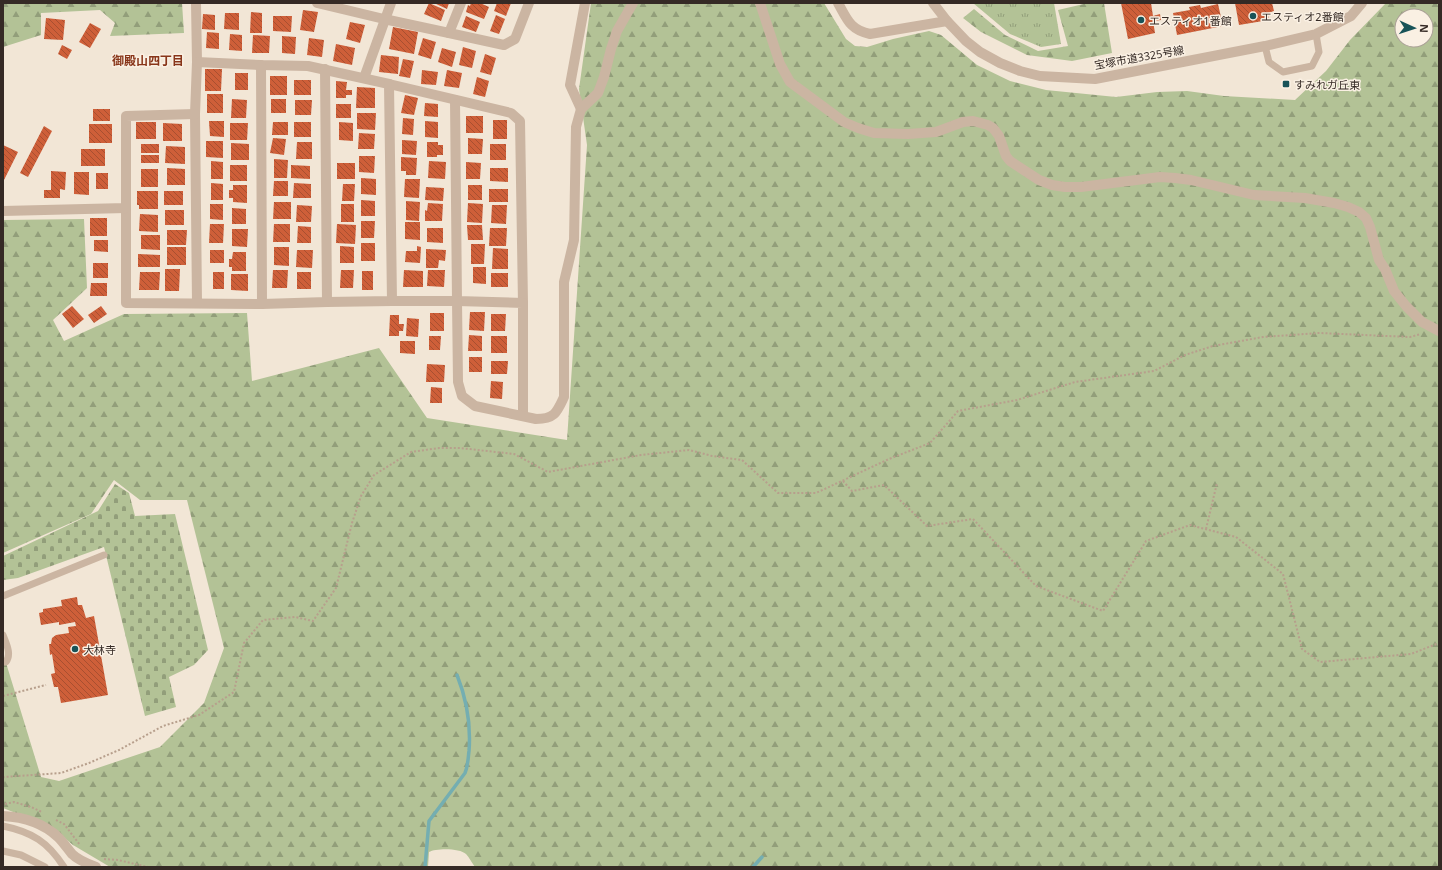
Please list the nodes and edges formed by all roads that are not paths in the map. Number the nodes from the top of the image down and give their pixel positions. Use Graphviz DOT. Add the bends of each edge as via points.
graph roads {
  1 [pos="196,3"];
  2 [pos="318,3"];
  3 [pos="391,3"];
  4 [pos="461,3"];
  5 [pos="529,3"];
  6 [pos="584,3"];
  7 [pos="633,3"];
  8 [pos="760,3"];
  9 [pos="838,3"];
  10 [pos="933,3"];
  11 [pos="1362,3"];
  12 [pos="328,4"];
  13 [pos="384,20"];
  14 [pos="947,21"];
  15 [pos="449,33"];
  16 [pos="1316,34"];
  17 [pos="1265,46"];
  18 [pos="197,62"];
  19 [pos="261,65"];
  20 [pos="325,69"];
  21 [pos="364,78"];
  22 [pos="389,84"];
  23 [pos="455,100"];
  24 [pos="581,109"];
  25 [pos="195,114"];
  26 [pos="126,208"];
  27 [pos="3,210"];
  28 [pos="392,301"];
  29 [pos="457,301"];
  30 [pos="327,302"];
  31 [pos="197,303"];
  32 [pos="523,303"];
  33 [pos="262,304"];
  34 [pos="1438,331"];
  35 [pos="523,416"];
  36 [pos="104,555"];
  37 [pos="3,596"];
  38 [pos="3,635"];
  39 [pos="3,662"];
  40 [pos="3,816"];
  41 [pos="3,826"];
  42 [pos="3,851"];
  43 [pos="55,853"];
  44 [pos="97,863"];
  45 [pos="45,867"];
  46 [pos="59,867"];
  47 [pos="64,867"];
  1 -- 18 [label="street"];
  2 -- 12 [label="street"];
  3 -- 13 [label="street"];
  4 -- 15 [label="street"];
  5 -- 15 [label="street" via="515,38 504,45"];
  6 -- 24 [label="street" via="570,85"];
  7 -- 24 [label="street" via="618,31 598,93"];
  8 -- 34 [label="street" via="780,64 790,82 844,122 858,128 874,133 908,134 936,132 973,121 994,128 1010,161 1039,180 1052,185 1081,187 1160,177 1175,178 1254,195 1305,198 1334,203 1359,212 1366,218 1370,227 1379,260 1394,291 1422,322"];
  9 -- 14 [label="street" via="850,24 861,32 870,34"];
  10 -- 14 [label="street, 宝塚市道3325号線"];
  11 -- 16 [label="street, 宝塚市道3325号線" via="1351,16"];
  12 -- 13 [label="street"];
  13 -- 15 [label="street"];
  13 -- 21 [label="street"];
  14 -- 17 [label="street, 宝塚市道3325号線" via="980,52 1020,71 1040,76 1095,79"];
  16 -- 17 [label="street, 宝塚市道3325号線"];
  16 -- 17 [label="lane" via="1319,52 1312,66 1283,72 1269,62"];
  18 -- 19 [label="street"];
  18 -- 25 [label="street"];
  19 -- 20 [label="street"];
  19 -- 33 [label="street"];
  20 -- 21 [label="street"];
  20 -- 30 [label="street"];
  21 -- 22 [label="street"];
  22 -- 23 [label="street"];
  22 -- 28 [label="street"];
  23 -- 29 [label="street"];
  23 -- 32 [label="street" via="511,113 520,121"];
  24 -- 35 [label="street" via="576,127 574,240 564,282 564,397 557,412 546,419"];
  25 -- 26 [label="street" via="126,116"];
  25 -- 31 [label="street"];
  26 -- 27 [label="street"];
  26 -- 31 [label="street" via="126,303"];
  28 -- 29 [label="street"];
  28 -- 30 [label="street"];
  29 -- 32 [label="street"];
  29 -- 35 [label="street" via="458,382 462,396 475,406"];
  30 -- 33 [label="street"];
  31 -- 33 [label="street"];
  32 -- 35 [label="street"];
  36 -- 37 [label="lane"];
  38 -- 39 [label="lane" via="9,654 6,662"];
  40 -- 44 [label="street" via="19,817 34,823 53,833 81,861"];
  41 -- 43 [label="lane" via="31,835"];
  42 -- 45 [label="lane" via="21,855"];
  43 -- 46 [label="lane"];
  43 -- 47 [label="lane"];
}
